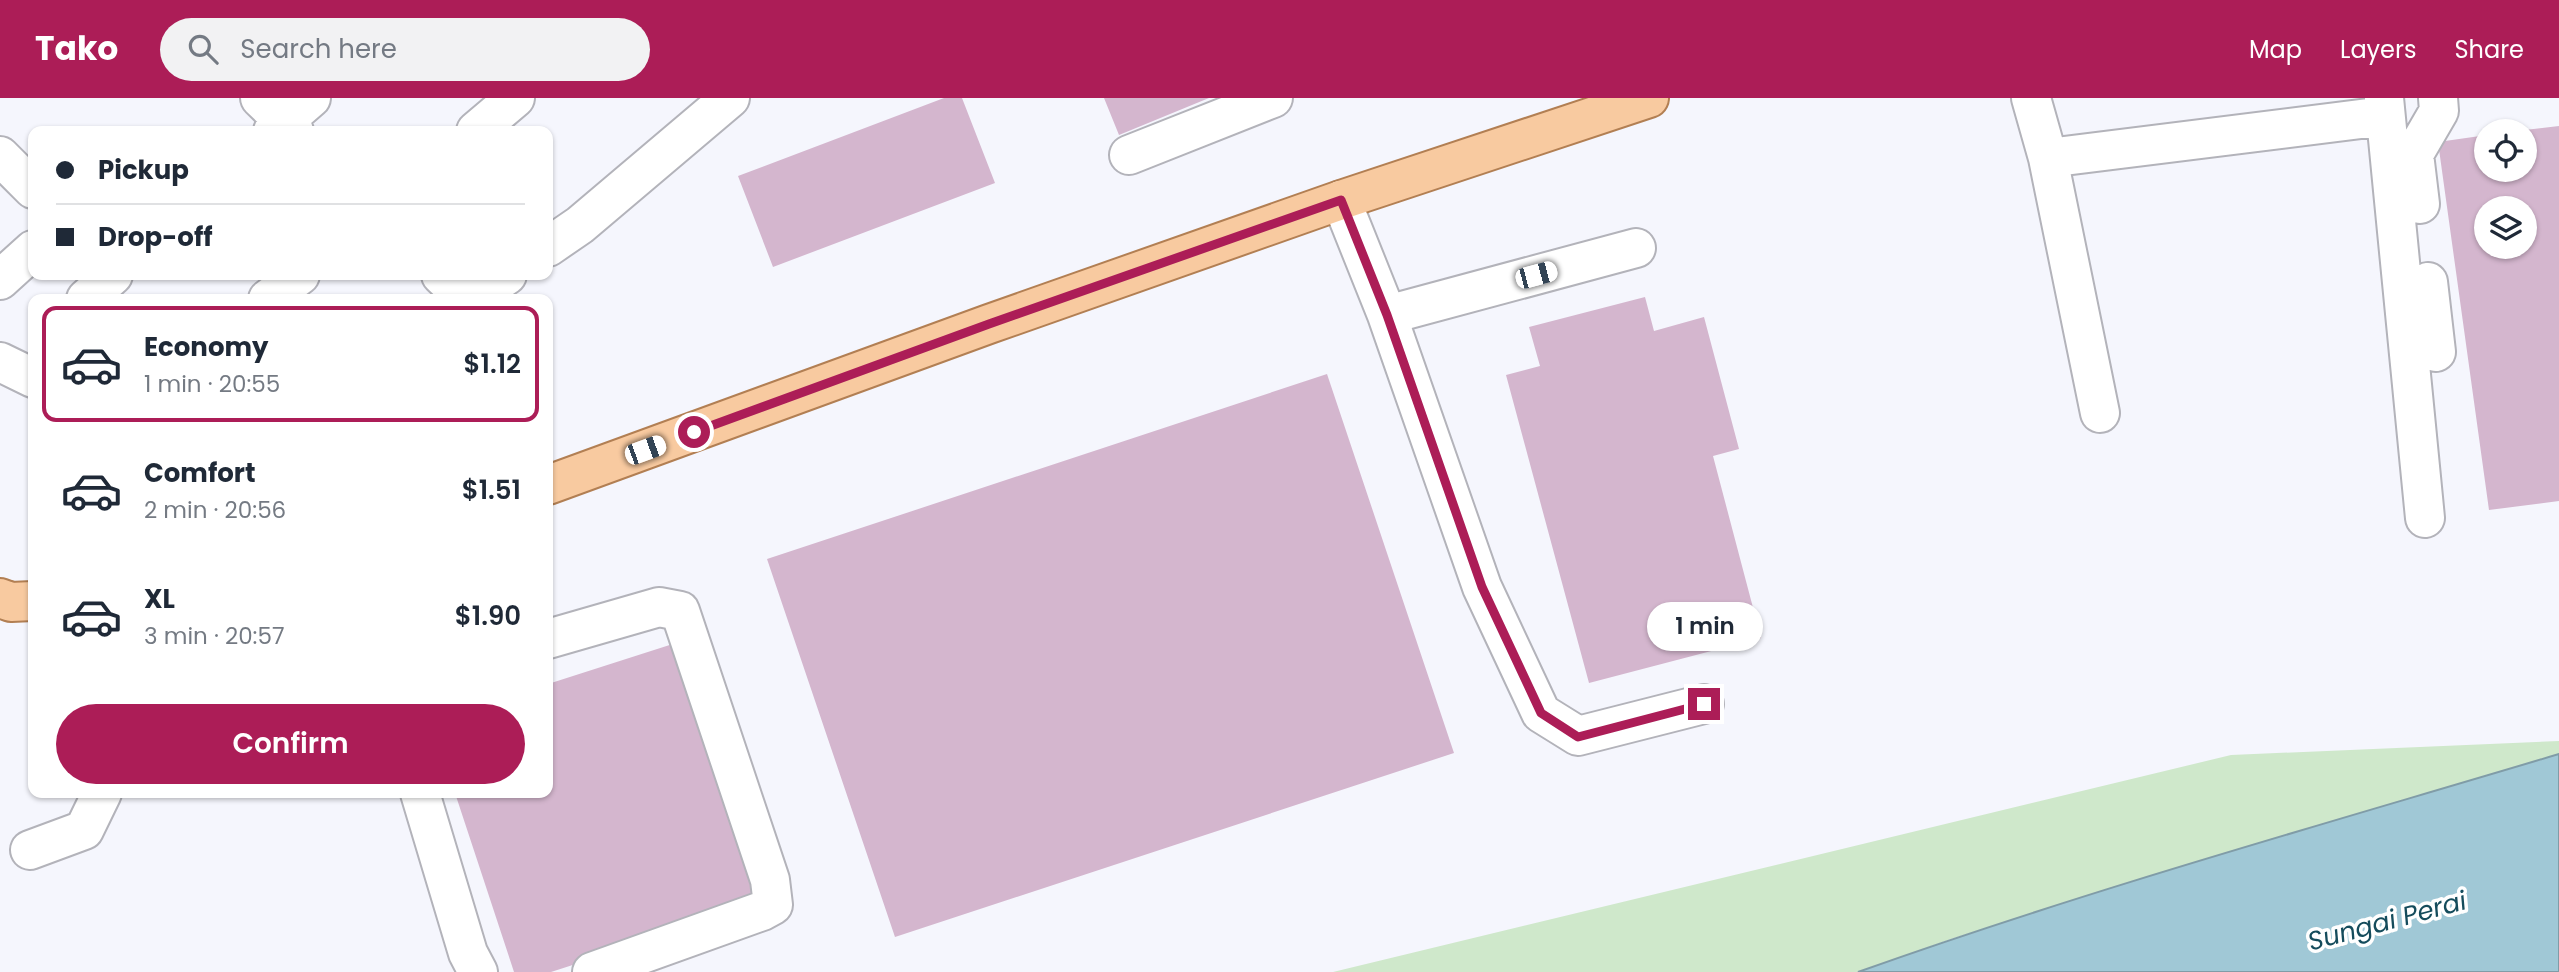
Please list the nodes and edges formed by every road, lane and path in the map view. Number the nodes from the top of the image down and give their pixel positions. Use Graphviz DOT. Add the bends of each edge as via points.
graph roads {
  1 [pos="516,98"];
  2 [pos="730,98"];
  3 [pos="1273,98"];
  4 [pos="1649,98"];
  5 [pos="2031,98"];
  6 [pos="2438,98"];
  7 [pos="2384,107"];
  8 [pos="482,126"];
  9 [pos="1129,155"];
  10 [pos="0,156"];
  11 [pos="2048,158"];
  12 [pos="28,184"];
  13 [pos="1341,200"];
  14 [pos="553,244"];
  15 [pos="1636,248"];
  16 [pos="28,255"];
  17 [pos="0,280"];
  18 [pos="107,280"];
  19 [pos="293,280"];
  20 [pos="446,280"];
  21 [pos="500,280"];
  22 [pos="92,294"];
  23 [pos="275,294"];
  24 [pos="461,294"];
  25 [pos="479,294"];
  26 [pos="1387,315"];
  27 [pos="2436,352"];
  28 [pos="2100,413"];
  29 [pos="553,483"];
  30 [pos="2426,518"];
  31 [pos="0,598"];
  32 [pos="28,601"];
  33 [pos="553,638"];
  34 [pos="1704,704"];
  35 [pos="100,798"];
  36 [pos="422,798"];
  37 [pos="30,850"];
  38 [pos="478,972"];
  39 [pos="592,972"];
  1 -- 8 [label="lane"];
  2 -- 14 [label="lane"];
  3 -- 9 [label="lane"];
  4 -- 13 [label="main road"];
  5 -- 11 [label="lane"];
  6 -- 27 [label="lane" via="2439,111 2414,154"];
  7 -- 11 [label="lane"];
  7 -- 30 [label="lane"];
  10 -- 12 [label="lane"];
  11 -- 28 [label="lane"];
  13 -- 26 [label="lane"];
  13 -- 29 [label="main road"];
  15 -- 26 [label="lane"];
  16 -- 17 [label="lane"];
  18 -- 22 [label="lane"];
  19 -- 23 [label="lane"];
  20 -- 24 [label="lane"];
  21 -- 25 [label="lane"];
  26 -- 34 [label="lane" via="1482,587 1541,713 1578,737"];
  31 -- 32 [label="main road"];
  33 -- 39 [label="lane" via="659,607 681,611 770,880 773,905"];
  35 -- 37 [label="lane" via="84,830"];
  36 -- 38 [label="lane" via="468,953"];
}
